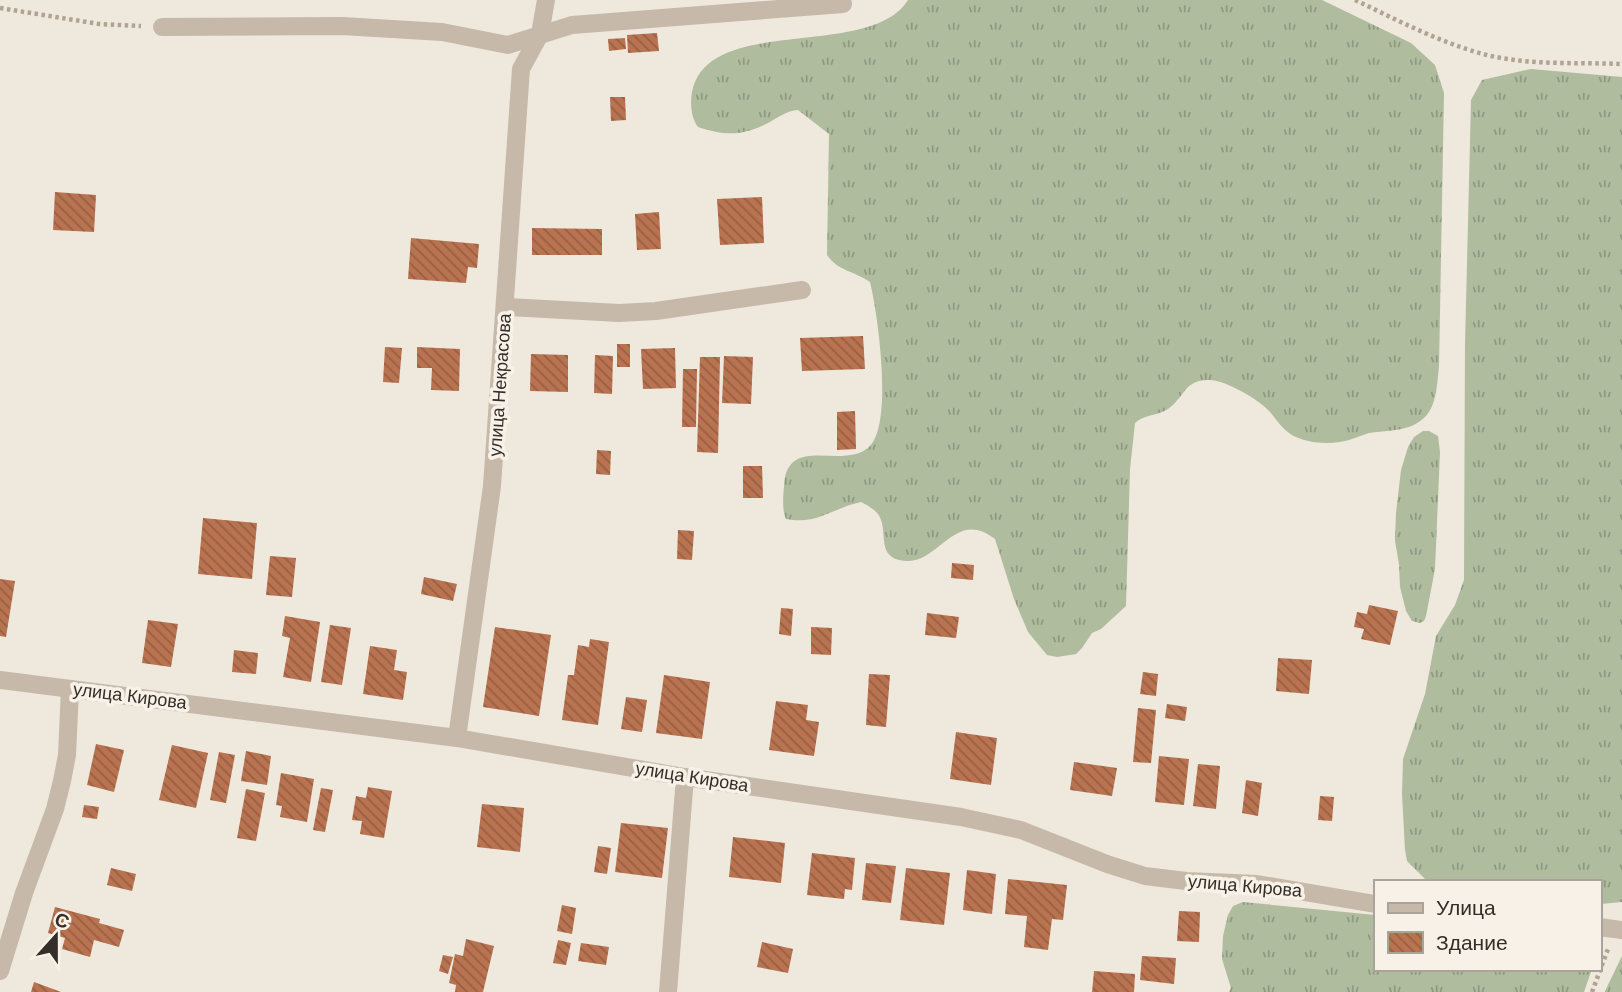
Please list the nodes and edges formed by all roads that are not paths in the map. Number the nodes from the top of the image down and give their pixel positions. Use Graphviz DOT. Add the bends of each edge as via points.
graph roads {
  1 [pos="546,0"];
  2 [pos="842,4"];
  3 [pos="162,27"];
  4 [pos="540,34"];
  5 [pos="802,290"];
  6 [pos="506,307"];
  7 [pos="0,680"];
  8 [pos="70,689"];
  9 [pos="457,738"];
  10 [pos="685,777"];
  11 [pos="1374,904"];
  12 [pos="0,971"];
  13 [pos="668,992"];
  1 -- 4 [label="street, улица Некрасова"];
  2 -- 4 [label="street" via="572,25"];
  3 -- 4 [label="street" via="342,26 442,32 508,45"];
  4 -- 6 [label="street, улица Некрасова" via="521,69"];
  5 -- 6 [label="street" via="656,311"];
  6 -- 9 [label="street, улица Некрасова" via="492,486"];
  7 -- 8 [label="street, улица Кирова"];
  8 -- 9 [label="street, улица Кирова"];
  8 -- 12 [label="street" via="62,781"];
  9 -- 10 [label="street, улица Кирова"];
  10 -- 11 [label="street, улица Кирова" via="993,822 1145,876 1257,884"];
  10 -- 13 [label="street"];
}
